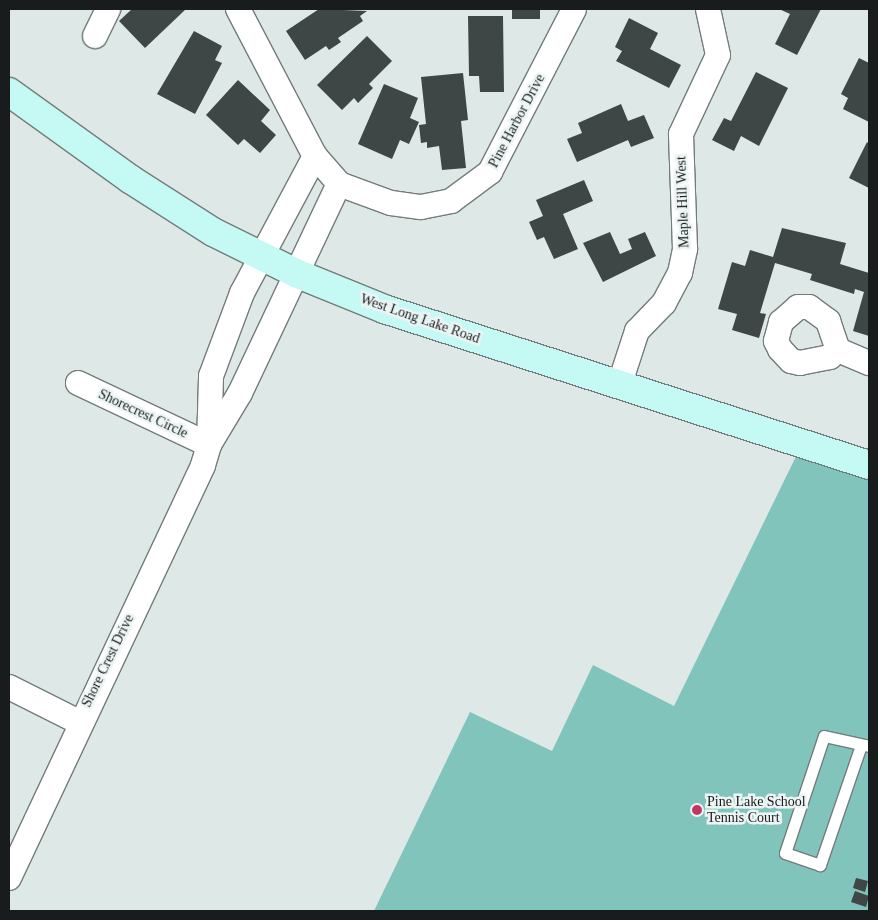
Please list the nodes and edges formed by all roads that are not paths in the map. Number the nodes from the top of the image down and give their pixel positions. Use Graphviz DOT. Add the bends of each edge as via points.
graph roads {
  1 [pos="108,9"];
  2 [pos="238,9"];
  3 [pos="574,9"];
  4 [pos="708,9"];
  5 [pos="96,36"];
  6 [pos="9,92"];
  7 [pos="315,156"];
  8 [pos="339,184"];
  9 [pos="262,257"];
  10 [pos="298,274"];
  11 [pos="838,350"];
  12 [pos="869,363"];
  13 [pos="78,384"];
  14 [pos="619,386"];
  15 [pos="209,445"];
  16 [pos="869,465"];
  17 [pos="9,687"];
  18 [pos="79,722"];
  19 [pos="864,747"];
  20 [pos="9,878"];
  1 -- 5 [label="street"];
  2 -- 7 [label="street, Pine Harbor Drive"];
  3 -- 8 [label="street, Pine Harbor Drive" via="505,147 490,172 471,190 451,201 421,207 391,204"];
  4 -- 14 [label="street, Maple Hill West" via="718,55 681,134 685,249 680,273 664,303 637,331"];
  6 -- 9 [label="main road, West Long Lake Road" via="130,180"];
  7 -- 8 [label="street, Pine Harbor Drive"];
  7 -- 9 [label="street, Shore Crest Drive"];
  8 -- 10 [label="street, Shore Crest Drive"];
  9 -- 10 [label="main road, West Long Lake Road"];
  9 -- 15 [label="street, Shore Crest Drive" via="211,376"];
  10 -- 14 [label="main road, West Long Lake Road" via="384,309"];
  10 -- 15 [label="street, Shore Crest Drive"];
  11 -- 12 [label="street"];
  13 -- 15 [label="street, Shorecrest Circle"];
  14 -- 16 [label="main road, West Long Lake Road"];
  15 -- 18 [label="street, Shore Crest Drive" via="203,465"];
  17 -- 18 [label="street"];
  18 -- 20 [label="street, Shore Crest Drive"];
  19 -- 19 [label="lane" via="820,865 785,853 824,736"];
}
